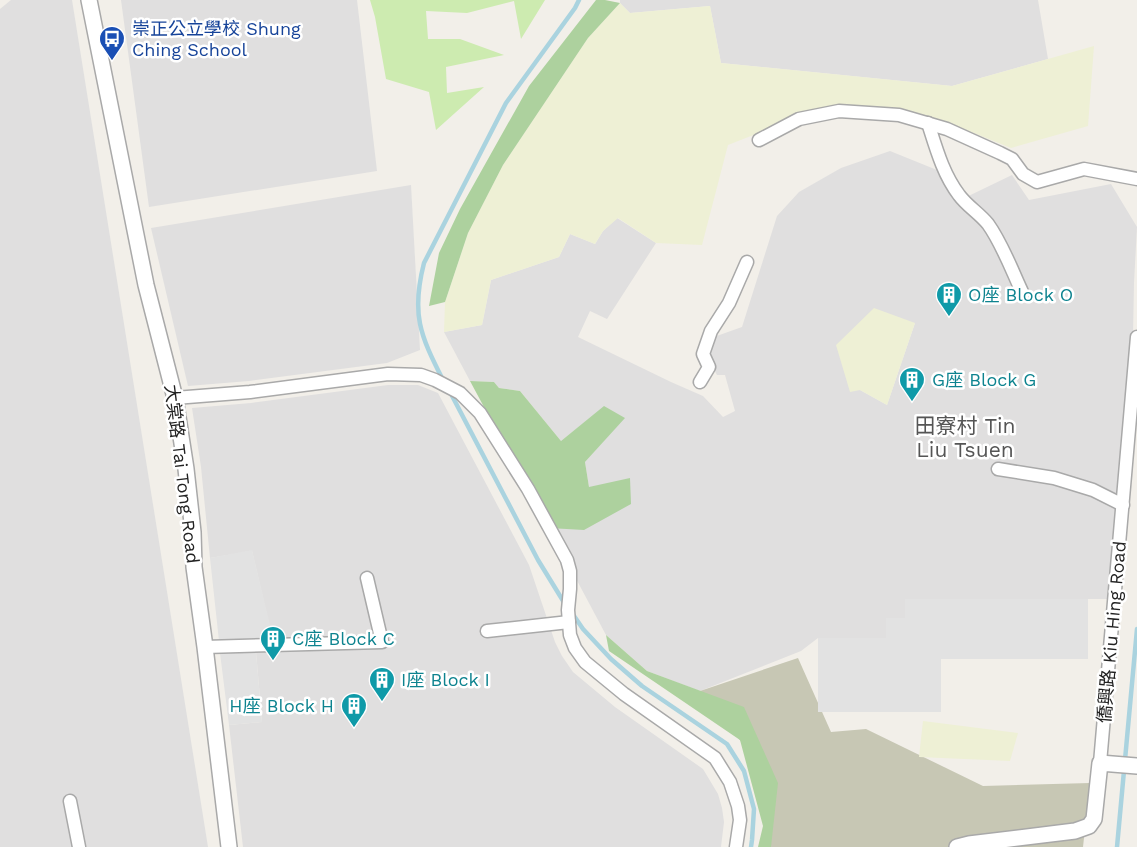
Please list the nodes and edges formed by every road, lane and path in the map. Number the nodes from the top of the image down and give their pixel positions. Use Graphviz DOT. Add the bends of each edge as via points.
graph roads {
  1 [pos="89,0"];
  2 [pos="928,123"];
  3 [pos="759,140"];
  4 [pos="1137,179"];
  5 [pos="747,262"];
  6 [pos="1023,294"];
  7 [pos="1137,337"];
  8 [pos="700,382"];
  9 [pos="175,398"];
  10 [pos="998,469"];
  11 [pos="1123,505"];
  12 [pos="367,578"];
  13 [pos="569,622"];
  14 [pos="487,631"];
  15 [pos="205,647"];
  16 [pos="1100,763"];
  17 [pos="1137,766"];
  18 [pos="70,801"];
  19 [pos="79,847"];
  20 [pos="229,847"];
  21 [pos="736,847"];
  22 [pos="957,847"];
  1 -- 9 [label="street, 大棠路 Tai Tong Road" via="146,285"];
  2 -- 3 [label="street" via="899,115 840,111 799,119"];
  2 -- 4 [label="street" via="1012,159 1023,174 1037,182 1084,169"];
  2 -- 6 [label="street" via="952,185 995,236"];
  5 -- 8 [label="street" via="729,303 711,331 702,354 709,367"];
  7 -- 11 [label="street, 僑興路 Kiu Hing Road"];
  9 -- 13 [label="street" via="388,374 421,375 460,393 480,413 567,560"];
  9 -- 15 [label="street, 大棠路 Tai Tong Road"];
  10 -- 11 [label="street" via="1054,478 1094,490"];
  11 -- 16 [label="street, 僑興路 Kiu Hing Road"];
  12 -- 15 [label="street" via="382,642"];
  13 -- 14 [label="street"];
  13 -- 21 [label="street" via="575,648 585,662 715,758 730,782 738,806"];
  15 -- 20 [label="street, 大棠路 Tai Tong Road"];
  16 -- 17 [label="street"];
  16 -- 22 [label="street, 僑興路 Kiu Hing Road" via="1094,819 1089,825 1075,831"];
  18 -- 19 [label="street"];
}
